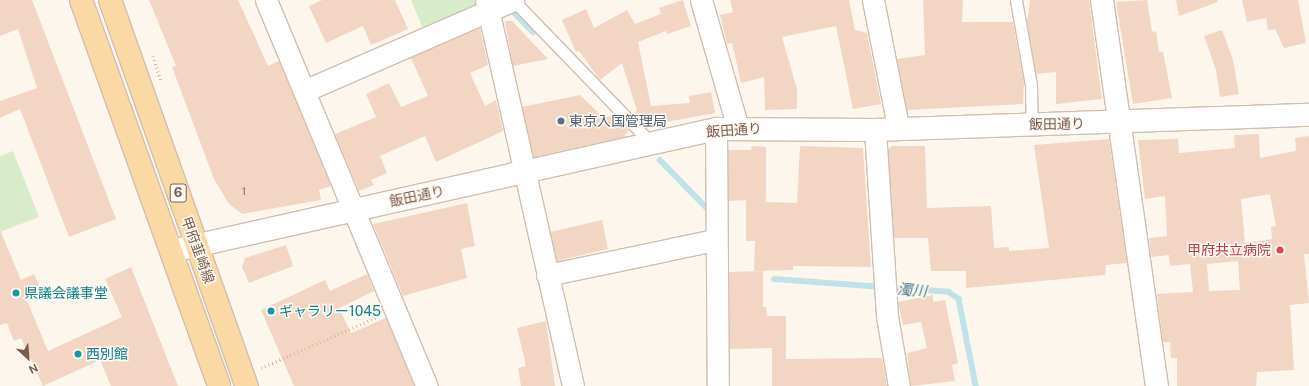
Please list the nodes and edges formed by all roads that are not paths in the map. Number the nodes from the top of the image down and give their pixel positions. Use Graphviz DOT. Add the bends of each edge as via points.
graph roads {
  1 [pos="81,0"];
  2 [pos="110,0"];
  3 [pos="266,0"];
  4 [pos="513,0"];
  5 [pos="701,0"];
  6 [pos="873,0"];
  7 [pos="1016,0"];
  8 [pos="1102,0"];
  9 [pos="487,6"];
  10 [pos="304,91"];
  11 [pos="1309,115"];
  12 [pos="1122,123"];
  13 [pos="1032,124"];
  14 [pos="898,126"];
  15 [pos="738,128"];
  16 [pos="716,129"];
  17 [pos="875,130"];
  18 [pos="651,143"];
  19 [pos="525,172"];
  20 [pos="352,210"];
  21 [pos="714,240"];
  22 [pos="196,243"];
  23 [pos="172,251"];
  24 [pos="547,276"];
  25 [pos="246,381"];
  26 [pos="219,386"];
  27 [pos="427,386"];
  28 [pos="573,386"];
  29 [pos="718,386"];
  30 [pos="899,386"];
  31 [pos="1157,386"];
  1 -- 23 [label="main road, 甲府韮崎線 / 6"];
  2 -- 22 [label="main road, 甲府韮崎線 / 6"];
  3 -- 10 [label="street"];
  4 -- 9 [label="street"];
  4 -- 18 [label="lane"];
  5 -- 15 [label="street"];
  6 -- 14 [label="street"];
  7 -- 13 [label="lane" via="1031,85"];
  8 -- 12 [label="main road"];
  9 -- 10 [label="street"];
  9 -- 19 [label="street"];
  10 -- 20 [label="street"];
  11 -- 12 [label="main road, 飯田通り"];
  12 -- 13 [label="main road, 飯田通り"];
  12 -- 31 [label="main road"];
  13 -- 14 [label="main road, 飯田通り"];
  14 -- 17 [label="main road, 飯田通り"];
  15 -- 16 [label="main road, 飯田通り"];
  15 -- 17 [label="main road, 飯田通り"];
  16 -- 18 [label="main road, 飯田通り"];
  16 -- 21 [label="street"];
  17 -- 30 [label="street" via="887,316"];
  18 -- 19 [label="main road, 飯田通り"];
  19 -- 20 [label="main road, 飯田通り"];
  19 -- 24 [label="street"];
  20 -- 22 [label="main road, 飯田通り"];
  20 -- 27 [label="street"];
  21 -- 24 [label="street"];
  21 -- 29 [label="street"];
  22 -- 23 [label="main road, 飯田通り"];
  22 -- 25 [label="main road, 甲府韮崎線 / 6"];
  23 -- 26 [label="main road, 甲府韮崎線 / 6"];
  24 -- 28 [label="street"];
}
